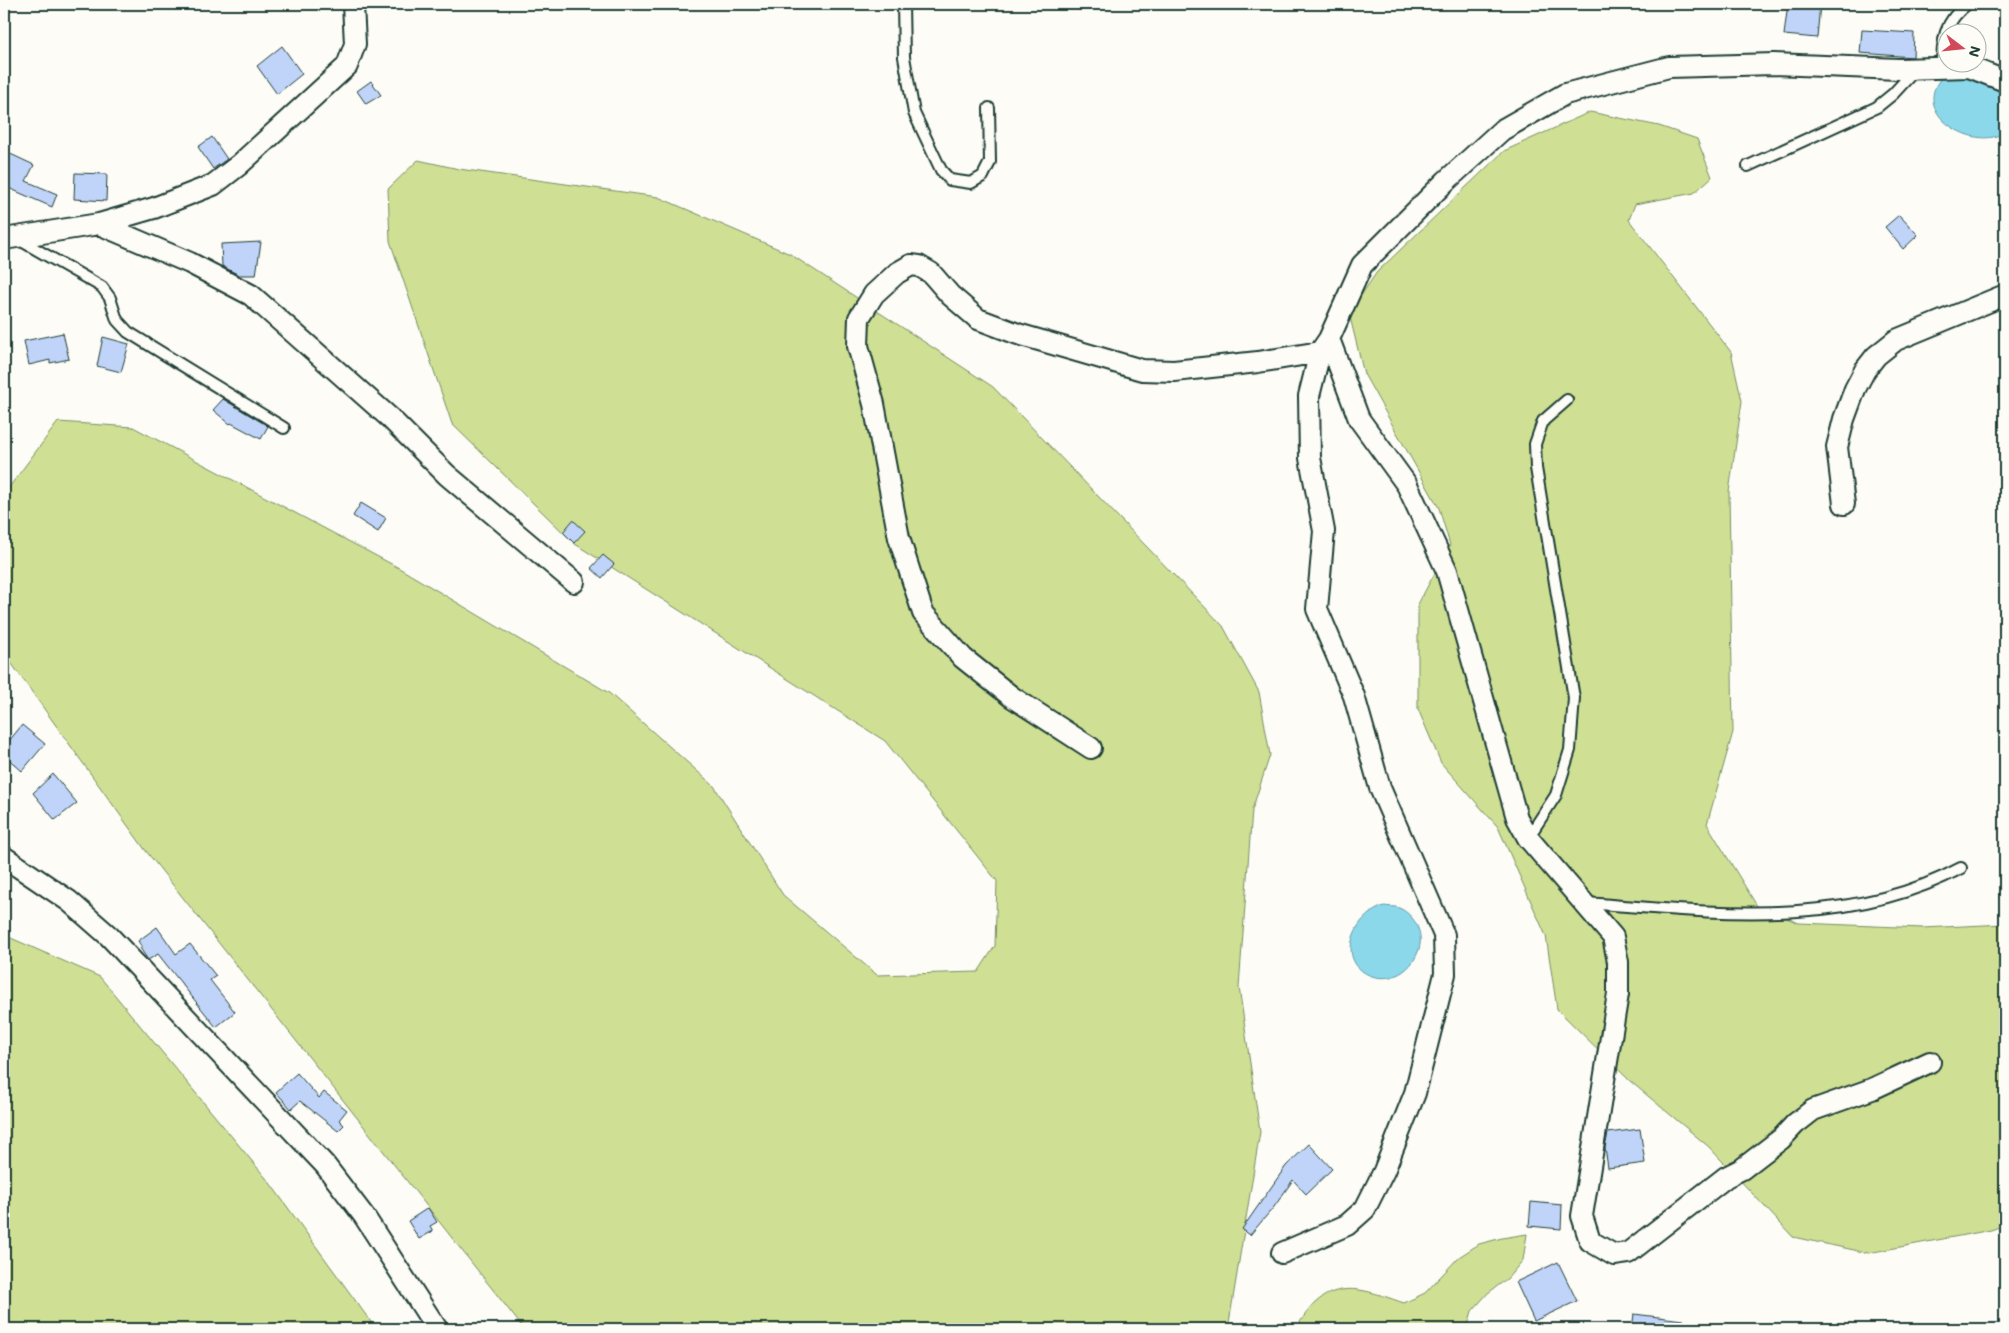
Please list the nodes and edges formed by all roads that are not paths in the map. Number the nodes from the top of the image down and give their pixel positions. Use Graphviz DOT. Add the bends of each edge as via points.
graph roads {
  1 [pos="353,4"];
  2 [pos="903,4"];
  3 [pos="1967,4"];
  4 [pos="1949,22"];
  5 [pos="1917,68"];
  6 [pos="1936,68"];
  7 [pos="1981,72"];
  8 [pos="2005,81"];
  9 [pos="988,108"];
  10 [pos="1748,166"];
  11 [pos="99,224"];
  12 [pos="11,239"];
  13 [pos="2005,295"];
  14 [pos="1324,345"];
  15 [pos="1568,400"];
  16 [pos="284,428"];
  17 [pos="1844,504"];
  18 [pos="574,582"];
  19 [pos="1091,748"];
  20 [pos="1528,838"];
  21 [pos="4,857"];
  22 [pos="1961,868"];
  23 [pos="1584,903"];
  24 [pos="1930,1062"];
  25 [pos="1282,1253"];
  26 [pos="437,1329"];
  1 -- 11 [label="street" via="355,44 347,66 240,165 213,185 154,208"];
  2 -- 9 [label="lane" via="904,57 914,113 941,170 950,180 971,183 983,176 990,162"];
  3 -- 4 [label="lane"];
  5 -- 6 [label="street"];
  5 -- 10 [label="lane" via="1877,107"];
  5 -- 14 [label="street" via="1774,64 1669,67 1564,94 1502,130 1446,180 1362,265"];
  7 -- 8 [label="street"];
  11 -- 12 [label="street"];
  11 -- 18 [label="street" via="190,263 251,295 390,418 447,475"];
  12 -- 16 [label="lane" via="102,287 110,298 117,320 128,332"];
  13 -- 17 [label="street" via="1896,340 1876,356 1855,389 1837,447"];
  14 -- 19 [label="street" via="1258,362 1174,371 1142,370 978,320 931,274 911,264 874,294 859,318 858,346 874,404 899,538 923,612 963,658 1012,697"];
  14 -- 20 [label="street" via="1359,418 1407,485 1447,571 1517,818"];
  14 -- 25 [label="street" via="1309,396 1310,458 1324,531 1317,608 1354,696 1380,788 1444,935 1445,974 1415,1093 1365,1209 1347,1225"];
  15 -- 20 [label="lane" via="1543,421 1536,444 1536,468 1574,698 1570,750 1556,795"];
  20 -- 23 [label="street"];
  21 -- 26 [label="street" via="69,902 109,936 325,1165 364,1216"];
  22 -- 23 [label="lane" via="1914,890 1883,899 1814,910 1735,912"];
  23 -- 24 [label="street" via="1613,937 1618,962 1618,994 1582,1216 1590,1242 1614,1255 1628,1253 1726,1177 1781,1140 1813,1110 1879,1086"];
}
